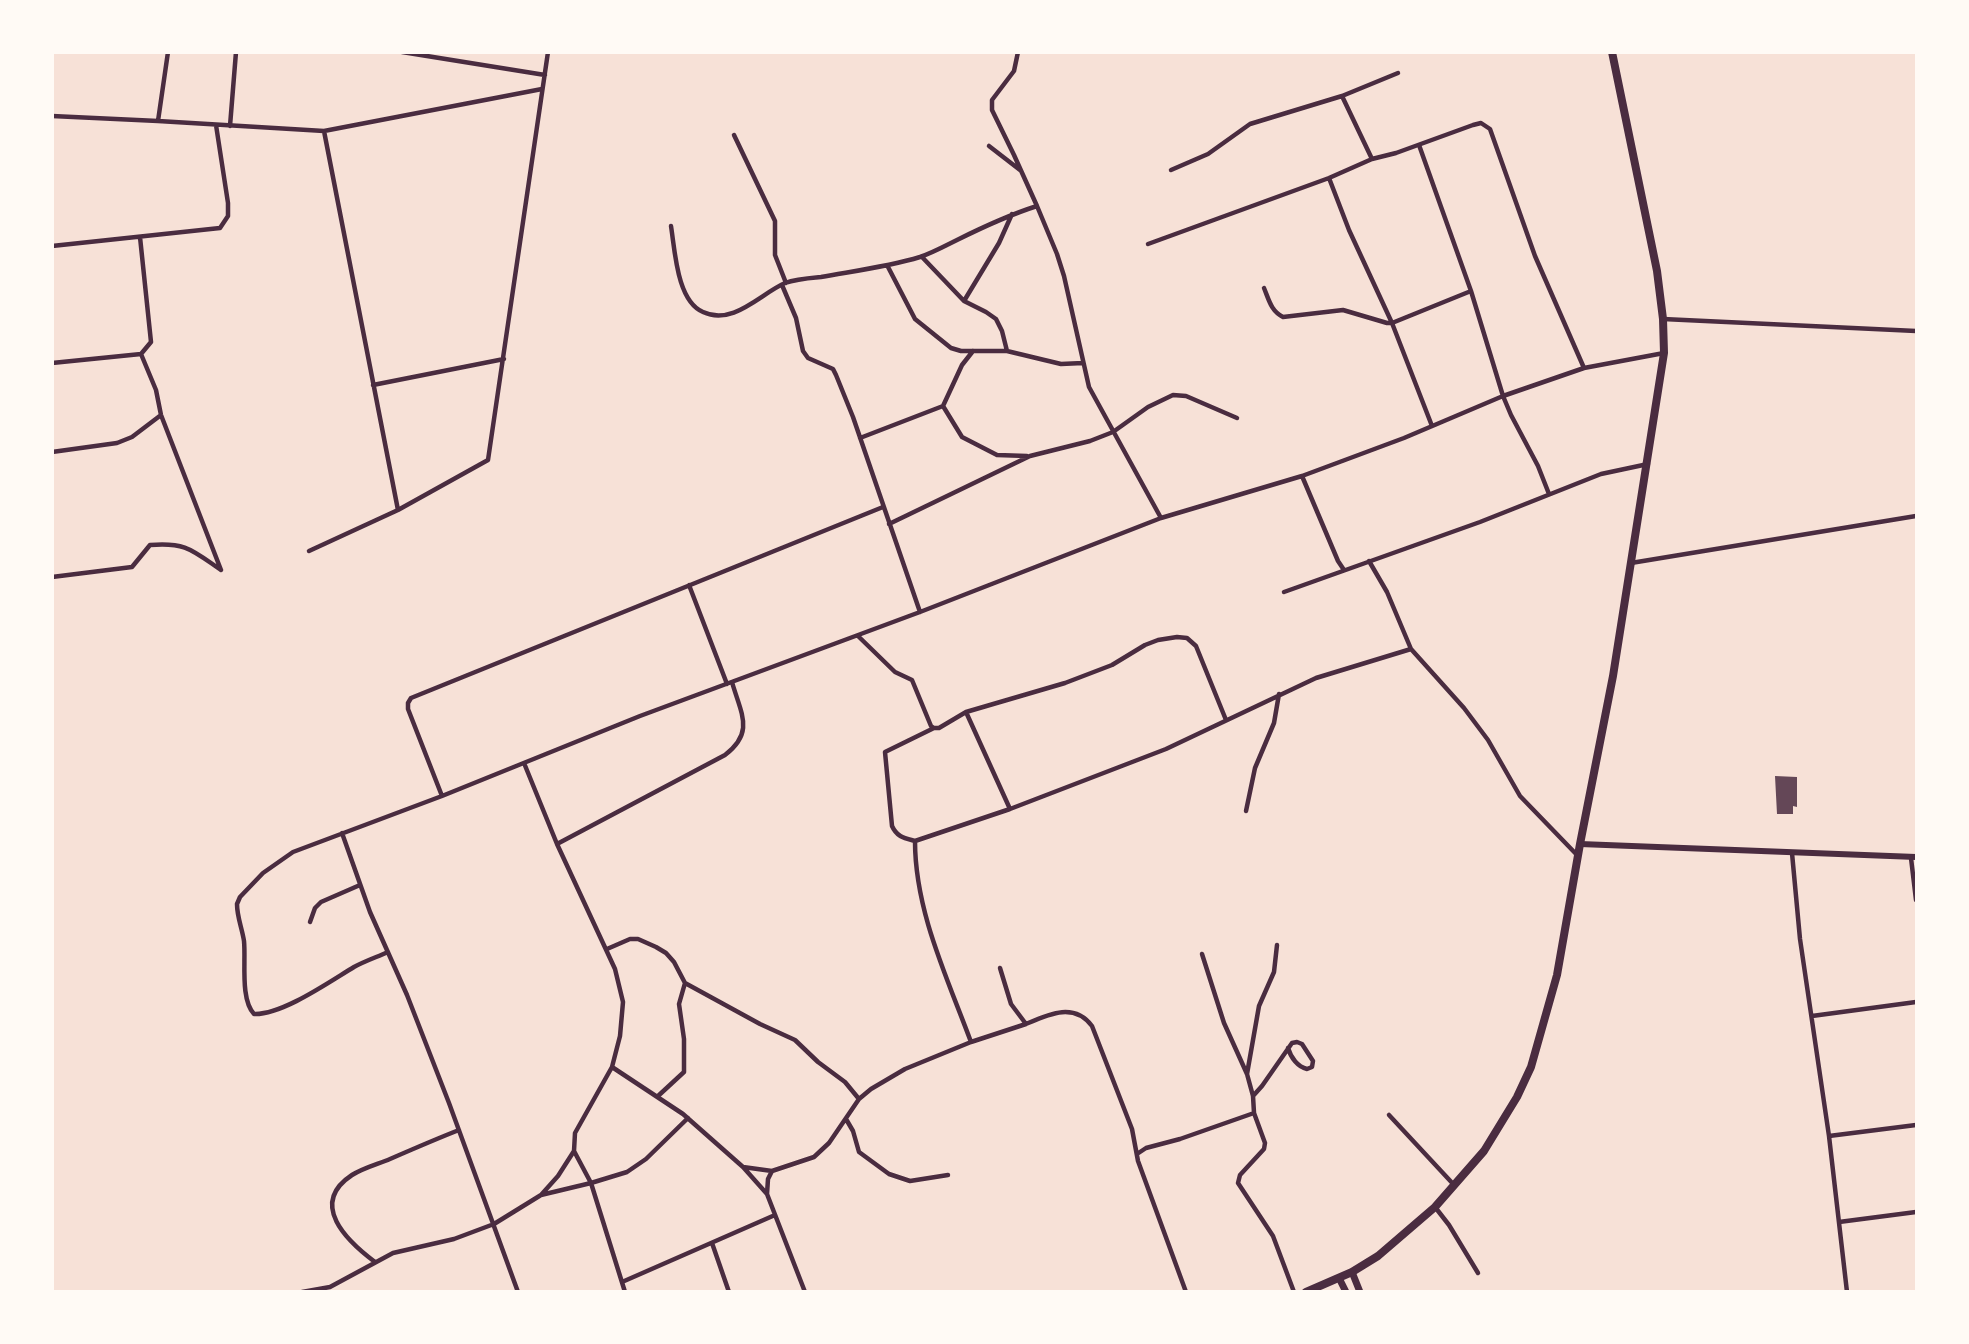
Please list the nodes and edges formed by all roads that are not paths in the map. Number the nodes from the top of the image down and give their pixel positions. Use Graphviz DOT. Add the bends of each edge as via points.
graph roads {
  1 [pos="168,52"];
  2 [pos="236,52"];
  3 [pos="402,52"];
  4 [pos="548,52"];
  5 [pos="1018,52"];
  6 [pos="1612,52"];
  7 [pos="1398,74"];
  8 [pos="545,75"];
  9 [pos="542,89"];
  10 [pos="1342,96"];
  11 [pos="52,116"];
  12 [pos="158,121"];
  13 [pos="216,125"];
  14 [pos="230,126"];
  15 [pos="324,131"];
  16 [pos="734,135"];
  17 [pos="1419,145"];
  18 [pos="989,146"];
  19 [pos="1372,159"];
  20 [pos="1020,170"];
  21 [pos="1171,170"];
  22 [pos="1329,178"];
  23 [pos="1037,206"];
  24 [pos="1011,214"];
  25 [pos="671,226"];
  26 [pos="140,237"];
  27 [pos="1148,244"];
  28 [pos="52,246"];
  29 [pos="922,256"];
  30 [pos="887,265"];
  31 [pos="784,284"];
  32 [pos="1264,288"];
  33 [pos="1471,291"];
  34 [pos="964,301"];
  35 [pos="1663,319"];
  36 [pos="1392,323"];
  37 [pos="1917,331"];
  38 [pos="973,351"];
  39 [pos="1006,351"];
  40 [pos="141,354"];
  41 [pos="1664,354"];
  42 [pos="504,359"];
  43 [pos="52,363"];
  44 [pos="1083,363"];
  45 [pos="1584,368"];
  46 [pos="373,385"];
  47 [pos="1503,396"];
  48 [pos="943,406"];
  49 [pos="161,415"];
  50 [pos="1237,418"];
  51 [pos="1432,426"];
  52 [pos="1113,432"];
  53 [pos="860,438"];
  54 [pos="52,452"];
  55 [pos="1030,456"];
  56 [pos="1648,464"];
  57 [pos="1302,476"];
  58 [pos="1549,494"];
  59 [pos="883,507"];
  60 [pos="398,510"];
  61 [pos="1917,516"];
  62 [pos="1161,518"];
  63 [pos="889,524"];
  64 [pos="309,551"];
  65 [pos="1369,561"];
  66 [pos="1631,563"];
  67 [pos="1344,570"];
  68 [pos="52,577"];
  69 [pos="689,585"];
  70 [pos="1284,592"];
  71 [pos="920,612"];
  72 [pos="858,636"];
  73 [pos="1411,649"];
  74 [pos="730,683"];
  75 [pos="1280,694"];
  76 [pos="966,712"];
  77 [pos="1226,720"];
  78 [pos="934,728"];
  79 [pos="524,763"];
  80 [pos="442,796"];
  81 [pos="1010,809"];
  82 [pos="1246,811"];
  83 [pos="342,833"];
  84 [pos="915,841"];
  85 [pos="557,844"];
  86 [pos="1580,844"];
  87 [pos="1792,853"];
  88 [pos="1578,856"];
  89 [pos="1914,857"];
  90 [pos="360,885"];
  91 [pos="1917,900"];
  92 [pos="310,922"];
  93 [pos="1277,945"];
  94 [pos="607,949"];
  95 [pos="388,952"];
  96 [pos="1202,954"];
  97 [pos="1000,968"];
  98 [pos="686,983"];
  99 [pos="1917,1002"];
  100 [pos="1812,1017"];
  101 [pos="1026,1024"];
  102 [pos="971,1042"];
  103 [pos="1288,1048"];
  104 [pos="612,1067"];
  105 [pos="1247,1074"];
  106 [pos="658,1096"];
  107 [pos="1253,1096"];
  108 [pos="859,1099"];
  109 [pos="1254,1113"];
  110 [pos="1389,1115"];
  111 [pos="688,1118"];
  112 [pos="846,1119"];
  113 [pos="1917,1125"];
  114 [pos="459,1130"];
  115 [pos="1829,1136"];
  116 [pos="574,1151"];
  117 [pos="1137,1154"];
  118 [pos="743,1167"];
  119 [pos="772,1171"];
  120 [pos="948,1175"];
  121 [pos="591,1183"];
  122 [pos="1455,1186"];
  123 [pos="767,1194"];
  124 [pos="541,1195"];
  125 [pos="1435,1207"];
  126 [pos="1917,1212"];
  127 [pos="775,1215"];
  128 [pos="1839,1221"];
  129 [pos="494,1224"];
  130 [pos="712,1243"];
  131 [pos="375,1262"];
  132 [pos="1352,1272"];
  133 [pos="1478,1273"];
  134 [pos="1339,1278"];
  135 [pos="622,1282"];
  136 [pos="302,1292"];
  137 [pos="518,1292"];
  138 [pos="625,1292"];
  139 [pos="729,1292"];
  140 [pos="805,1292"];
  141 [pos="1186,1292"];
  142 [pos="1294,1292"];
  143 [pos="1306,1292"];
  144 [pos="1346,1292"];
  145 [pos="1360,1292"];
  146 [pos="1847,1292"];
  1 -- 12 [label="street"];
  2 -- 14 [label="street"];
  3 -- 8 [label="street"];
  4 -- 8 [label="street"];
  5 -- 20 [label="street" via="1012,76 992,104 995,119"];
  6 -- 35 [label="main road" via="1649,226"];
  7 -- 10 [label="street"];
  8 -- 9 [label="street"];
  9 -- 15 [label="street"];
  9 -- 42 [label="street"];
  10 -- 19 [label="street"];
  10 -- 21 [label="street" via="1250,124 1208,154"];
  11 -- 12 [label="street"];
  12 -- 13 [label="street"];
  13 -- 14 [label="street"];
  13 -- 26 [label="street" via="228,204 228,216 220,228"];
  14 -- 15 [label="street"];
  15 -- 46 [label="street"];
  16 -- 31 [label="street" via="775,221 775,255"];
  17 -- 19 [label="street"];
  17 -- 33 [label="street"];
  17 -- 45 [label="street" via="1481,123 1490,129 1535,256"];
  18 -- 20 [label="street"];
  19 -- 22 [label="street"];
  20 -- 23 [label="street"];
  22 -- 27 [label="street"];
  22 -- 36 [label="street"];
  23 -- 24 [label="street"];
  23 -- 44 [label="street" via="1064,276"];
  24 -- 29 [label="street"];
  24 -- 34 [label="street" via="999,243"];
  25 -- 31 [label="street" via="683,290 700,312 724,316"];
  26 -- 28 [label="street"];
  26 -- 40 [label="street" via="151,342"];
  29 -- 30 [label="street"];
  29 -- 34 [label="street"];
  30 -- 31 [label="street"];
  30 -- 38 [label="street" via="919,323 951,348"];
  31 -- 53 [label="street" via="803,351 808,358 833,369"];
  32 -- 36 [label="street" via="1271,307 1283,317 1343,310"];
  33 -- 36 [label="street"];
  33 -- 47 [label="street"];
  34 -- 39 [label="street" via="999,324"];
  35 -- 37 [label="street"];
  35 -- 41 [label="main road"];
  36 -- 51 [label="street"];
  38 -- 39 [label="street"];
  38 -- 48 [label="street"];
  39 -- 44 [label="street" via="1051,363"];
  40 -- 43 [label="street"];
  40 -- 49 [label="street" via="156,390"];
  41 -- 45 [label="street"];
  41 -- 56 [label="main road"];
  42 -- 46 [label="street"];
  42 -- 60 [label="street" via="488,460"];
  44 -- 52 [label="street" via="1089,387"];
  45 -- 47 [label="street"];
  46 -- 60 [label="street"];
  47 -- 51 [label="street"];
  47 -- 58 [label="street"];
  48 -- 53 [label="street"];
  48 -- 55 [label="street" via="963,437 997,455"];
  49 -- 54 [label="street" via="117,443"];
  49 -- 68 [label="street" via="222,570 173,543 150,545 132,567"];
  50 -- 52 [label="street" via="1186,396 1173,395"];
  51 -- 57 [label="street"];
  52 -- 55 [label="street"];
  52 -- 62 [label="street"];
  53 -- 59 [label="street"];
  55 -- 63 [label="street"];
  56 -- 58 [label="street" via="1601,474"];
  56 -- 66 [label="main road"];
  57 -- 62 [label="street"];
  57 -- 67 [label="street"];
  58 -- 65 [label="street"];
  59 -- 63 [label="street"];
  59 -- 69 [label="street"];
  60 -- 64 [label="street"];
  61 -- 66 [label="street"];
  62 -- 71 [label="street"];
  63 -- 71 [label="street"];
  65 -- 67 [label="street"];
  65 -- 73 [label="street"];
  66 -- 86 [label="main road"];
  67 -- 70 [label="street"];
  69 -- 74 [label="street"];
  69 -- 80 [label="street" via="411,698 408,709"];
  71 -- 72 [label="street"];
  72 -- 74 [label="street"];
  72 -- 78 [label="street" via="896,672 912,680"];
  73 -- 75 [label="street" via="1316,678"];
  73 -- 88 [label="street" via="1488,740 1520,796"];
  74 -- 79 [label="street"];
  74 -- 85 [label="street" via="743,723 738,745"];
  75 -- 77 [label="street"];
  75 -- 82 [label="street" via="1274,723 1255,768"];
  76 -- 77 [label="street" via="1065,683 1112,665 1145,645 1177,637 1187,638 1196,646"];
  76 -- 78 [label="street"];
  76 -- 81 [label="street"];
  77 -- 81 [label="street" via="1166,749"];
  78 -- 84 [label="street" via="884,755 892,826 902,838"];
  79 -- 80 [label="street"];
  79 -- 85 [label="street"];
  80 -- 83 [label="street"];
  81 -- 84 [label="street"];
  83 -- 90 [label="street"];
  83 -- 95 [label="street" via="276,862 240,897 237,912 250,1010 262,1015 289,1004"];
  84 -- 102 [label="street" via="928,929"];
  85 -- 94 [label="street"];
  86 -- 87 [label="street"];
  86 -- 88 [label="main road"];
  87 -- 89 [label="street"];
  87 -- 100 [label="street"];
  88 -- 122 [label="main road" via="1557,975 1531,1066 1484,1151"];
  89 -- 91 [label="street"];
  90 -- 92 [label="street" via="317,905"];
  90 -- 95 [label="street"];
  93 -- 105 [label="street" via="1274,972 1258,1006"];
  94 -- 98 [label="street" via="638,939 666,954"];
  94 -- 104 [label="street" via="623,1002 621,1036"];
  95 -- 114 [label="street"];
  96 -- 105 [label="street" via="1224,1023"];
  97 -- 101 [label="street" via="1011,1004"];
  98 -- 106 [label="street" via="679,1004 684,1072"];
  98 -- 108 [label="street" via="795,1040 845,1082"];
  99 -- 100 [label="street"];
  100 -- 115 [label="street"];
  101 -- 102 [label="street"];
  101 -- 117 [label="street" via="1056,1013 1070,1012 1087,1019 1132,1129"];
  102 -- 108 [label="street" via="883,1080"];
  103 -- 103 [label="street" via="1301,1067 1312,1067 1313,1061 1302,1044 1294,1042"];
  103 -- 107 [label="street"];
  104 -- 106 [label="street"];
  104 -- 116 [label="street" via="575,1133"];
  105 -- 107 [label="street"];
  106 -- 111 [label="street"];
  107 -- 109 [label="street"];
  108 -- 112 [label="street"];
  109 -- 117 [label="street"];
  109 -- 142 [label="street" via="1265,1146 1239,1175 1238,1183 1273,1236"];
  110 -- 122 [label="street"];
  111 -- 118 [label="street"];
  111 -- 121 [label="street" via="646,1160 627,1172"];
  112 -- 119 [label="street" via="820,1153"];
  112 -- 120 [label="street" via="859,1152 889,1174 910,1180"];
  113 -- 115 [label="street"];
  114 -- 129 [label="street"];
  114 -- 131 [label="street" via="352,1175 333,1196 336,1222 357,1248"];
  115 -- 128 [label="street"];
  116 -- 121 [label="street"];
  116 -- 124 [label="street"];
  117 -- 141 [label="street"];
  118 -- 119 [label="street"];
  118 -- 123 [label="street"];
  119 -- 123 [label="street"];
  121 -- 124 [label="street"];
  121 -- 135 [label="street"];
  122 -- 125 [label="main road"];
  123 -- 127 [label="street"];
  124 -- 129 [label="street"];
  125 -- 132 [label="main road" via="1387,1250"];
  125 -- 133 [label="street"];
  126 -- 128 [label="street"];
  127 -- 130 [label="street"];
  127 -- 140 [label="street"];
  128 -- 146 [label="street"];
  129 -- 131 [label="street" via="454,1239 393,1253"];
  129 -- 137 [label="street"];
  130 -- 135 [label="street"];
  130 -- 139 [label="street"];
  131 -- 136 [label="street" via="330,1287"];
  132 -- 134 [label="main road"];
  132 -- 145 [label="main road"];
  134 -- 143 [label="main road"];
  134 -- 144 [label="main road"];
  135 -- 138 [label="street"];
}
